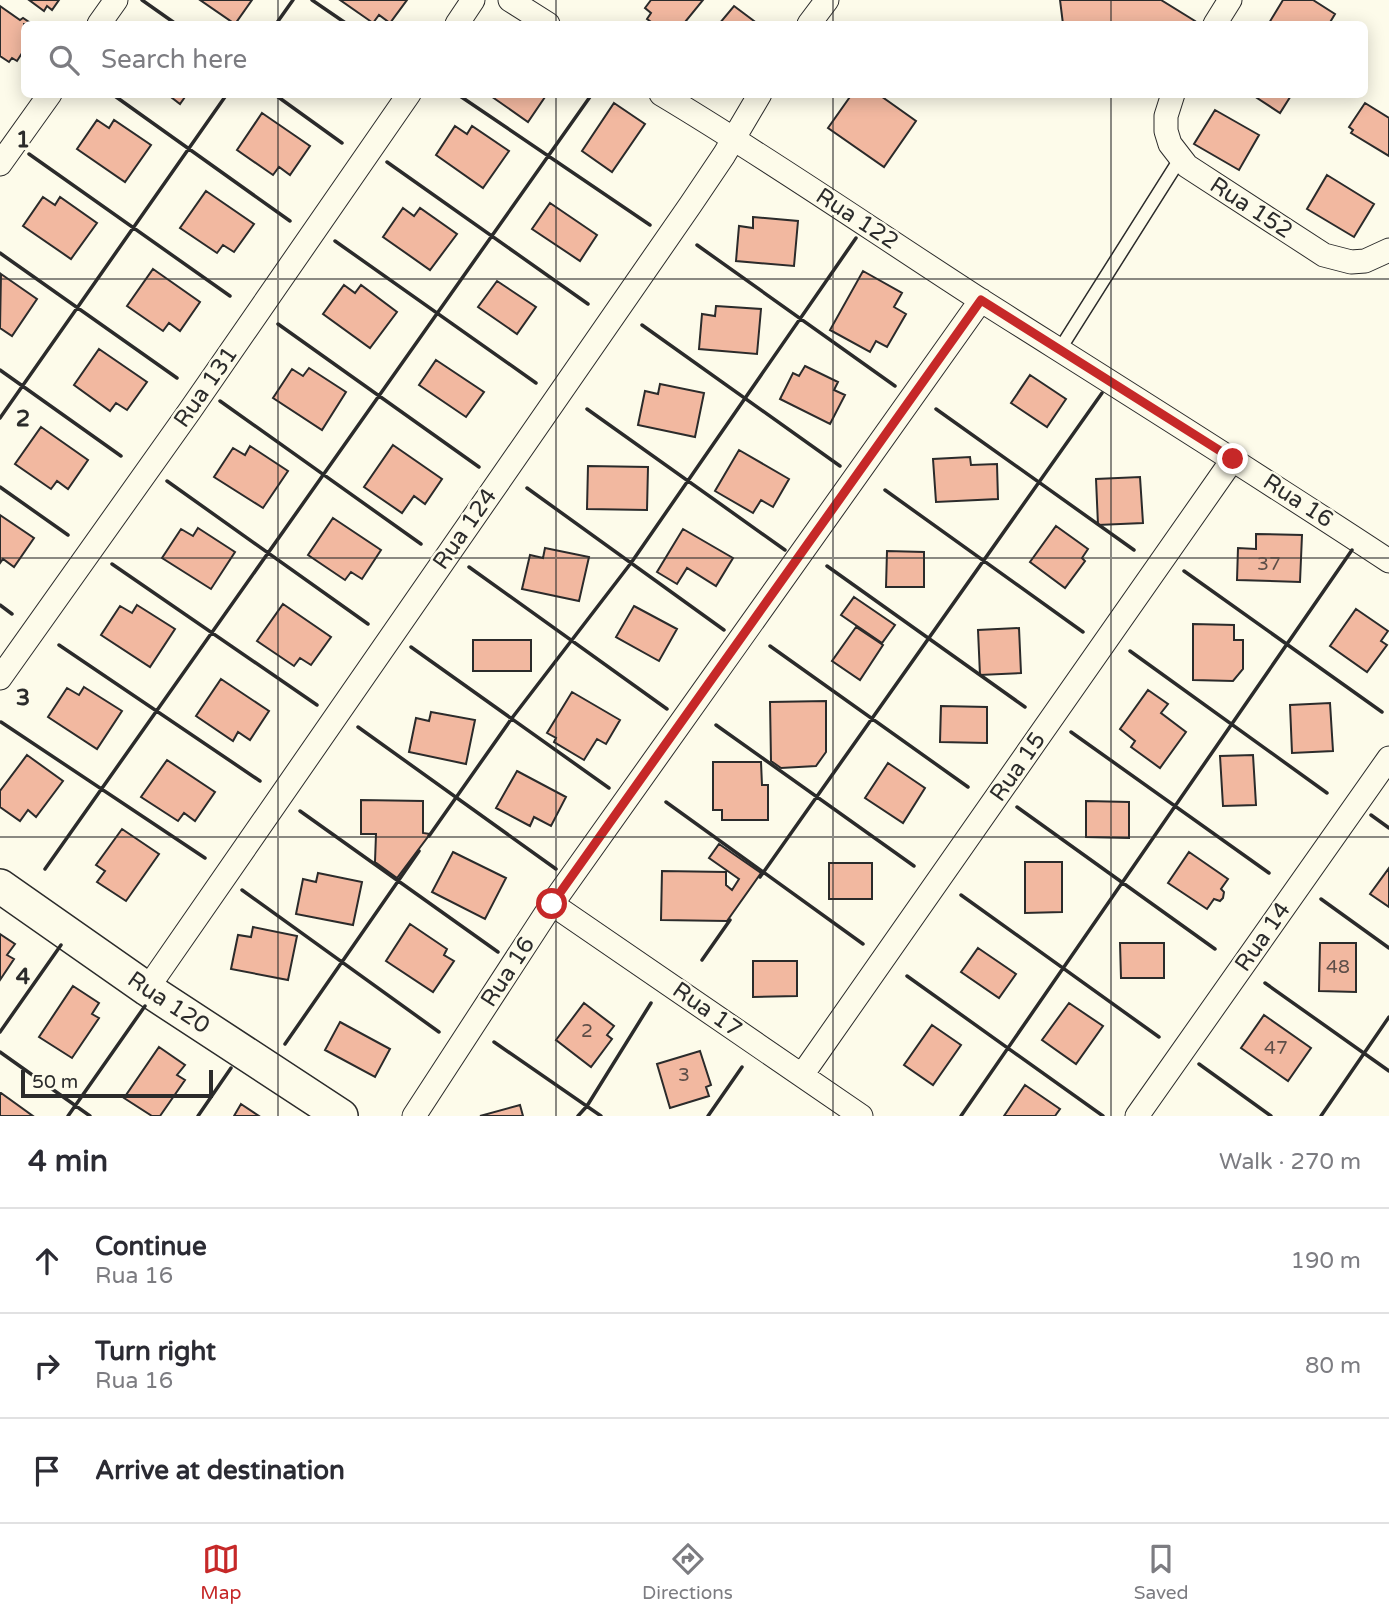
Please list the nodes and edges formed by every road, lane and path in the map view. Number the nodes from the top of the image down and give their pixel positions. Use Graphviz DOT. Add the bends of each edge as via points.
graph roads {
  1 [pos="116,0"];
  2 [pos="473,0"];
  3 [pos="510,0"];
  4 [pos="827,0"];
  5 [pos="1230,0"];
  6 [pos="101,21"];
  7 [pos="459,21"];
  8 [pos="543,21"];
  9 [pos="811,21"];
  10 [pos="1217,21"];
  11 [pos="47,98"];
  12 [pos="406,98"];
  13 [pos="668,98"];
  14 [pos="758,98"];
  15 [pos="1172,98"];
  16 [pos="734,138"];
  17 [pos="1180,159"];
  18 [pos="0,164"];
  19 [pos="1389,250"];
  20 [pos="981,300"];
  21 [pos="1060,349"];
  22 [pos="1233,459"];
  23 [pos="1389,561"];
  24 [pos="0,678"];
  25 [pos="1389,758"];
  26 [pos="0,886"];
  27 [pos="552,904"];
  28 [pos="147,989"];
  29 [pos="802,1075"];
  30 [pos="341,1116"];
  31 [pos="414,1116"];
  32 [pos="861,1116"];
  33 [pos="1137,1116"];
  1 -- 6 [label="street"];
  2 -- 7 [label="street"];
  3 -- 8 [label="street"];
  4 -- 9 [label="street"];
  5 -- 10 [label="street"];
  11 -- 18 [label="street"];
  12 -- 24 [label="street, Rua 131"];
  13 -- 16 [label="street"];
  14 -- 16 [label="street, Rua 124"];
  15 -- 17 [label="street" via="1166,131"];
  16 -- 20 [label="street, Rua 122"];
  16 -- 28 [label="street, Rua 124"];
  17 -- 19 [label="street, Rua 152" via="1324,255 1365,261"];
  17 -- 21 [label="lane"];
  20 -- 21 [label="street, Rua 16"];
  20 -- 27 [label="street, Rua 16"];
  21 -- 22 [label="street, Rua 16"];
  22 -- 23 [label="street, Rua 16"];
  22 -- 29 [label="street, Rua 15"];
  25 -- 33 [label="street, Rua 14"];
  26 -- 28 [label="street, Rua 120"];
  27 -- 29 [label="street, Rua 17"];
  27 -- 31 [label="street, Rua 16"];
  28 -- 30 [label="street, Rua 120"];
  29 -- 32 [label="street, Rua 17"];
}
